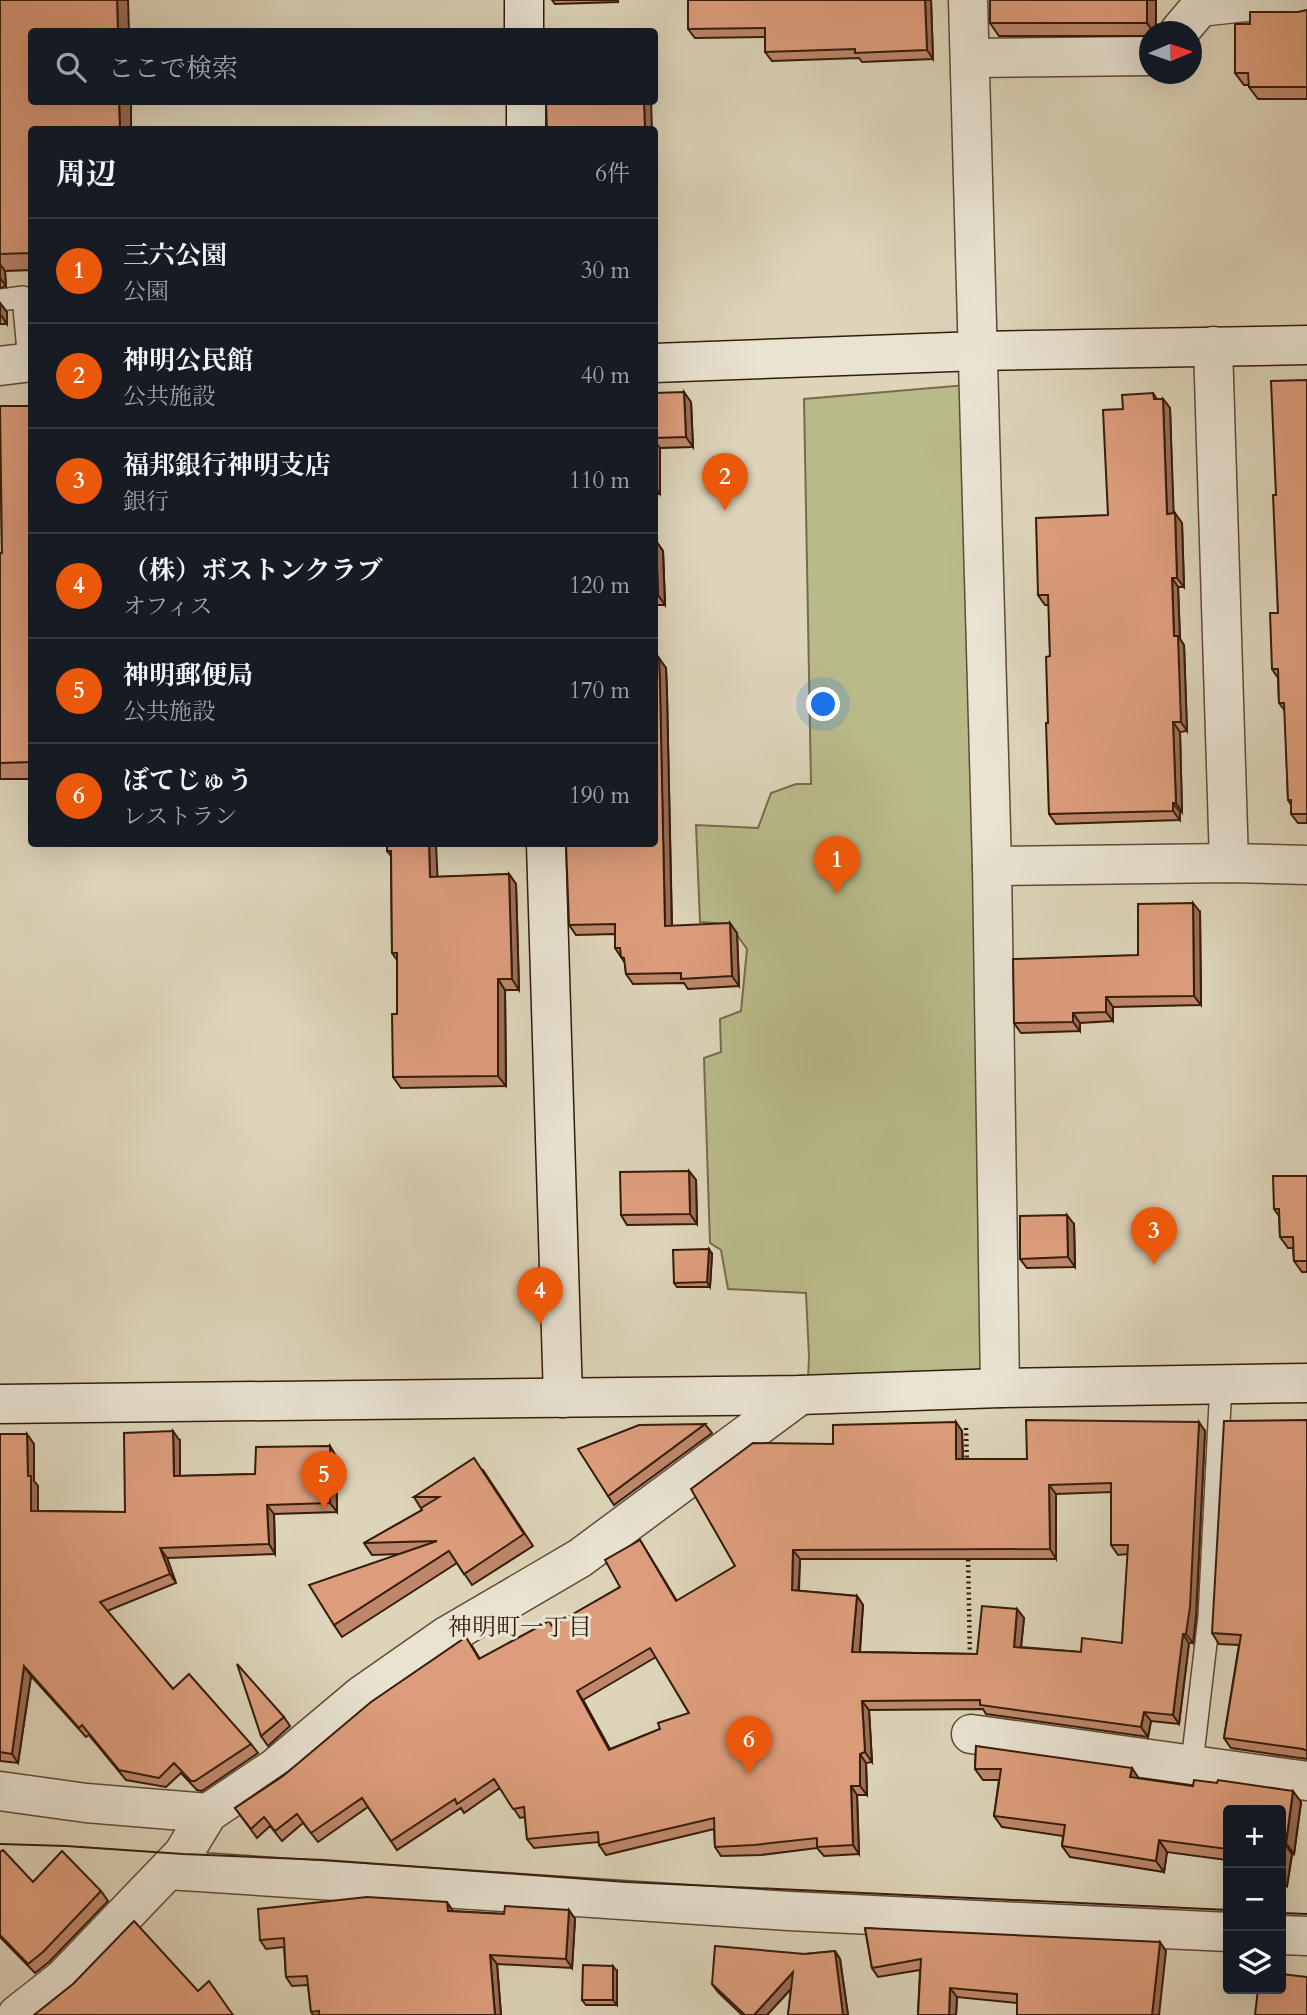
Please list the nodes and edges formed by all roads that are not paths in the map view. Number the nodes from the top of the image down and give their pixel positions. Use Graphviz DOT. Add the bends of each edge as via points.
graph roads {
  1 [pos="524,0"];
  2 [pos="968,0"];
  3 [pos="1245,1"];
  4 [pos="1307,3"];
  5 [pos="1188,21"];
  6 [pos="524,28"];
  7 [pos="1139,55"];
  8 [pos="970,58"];
  9 [pos="526,105"];
  10 [pos="526,126"];
  11 [pos="0,300"];
  12 [pos="1307,345"];
  13 [pos="1213,346"];
  14 [pos="978,351"];
  15 [pos="20,363"];
  16 [pos="658,363"];
  17 [pos="546,847"];
  18 [pos="1229,863"];
  19 [pos="1307,865"];
  20 [pos="992,866"];
  21 [pos="1307,1383"];
  22 [pos="1221,1384"];
  23 [pos="983,1388"];
  24 [pos="800,1395"];
  25 [pos="563,1398"];
  26 [pos="0,1404"];
  27 [pos="971,1734"];
  28 [pos="1192,1763"];
  29 [pos="1307,1781"];
  30 [pos="0,1791"];
  31 [pos="208,1814"];
  32 [pos="168,1870"];
  33 [pos="1223,1932"];
  34 [pos="1286,1935"];
  35 [pos="1307,1936"];
  36 [pos="17,2015"];
  1 -- 6 [label="street"];
  2 -- 8 [label="street"];
  3 -- 4 [label="street"];
  3 -- 5 [label="street" via="1200,7"];
  7 -- 8 [label="street"];
  8 -- 14 [label="street"];
  9 -- 10 [label="street"];
  11 -- 15 [label="lane" via="23,297"];
  12 -- 13 [label="street"];
  13 -- 14 [label="street"];
  13 -- 18 [label="street"];
  14 -- 16 [label="street"];
  14 -- 20 [label="street"];
  17 -- 25 [label="street"];
  18 -- 19 [label="street"];
  18 -- 20 [label="street"];
  20 -- 23 [label="street"];
  21 -- 22 [label="street"];
  22 -- 23 [label="street"];
  22 -- 28 [label="lane" via="1209,1617"];
  23 -- 24 [label="street"];
  24 -- 25 [label="street"];
  24 -- 31 [label="street" via="580,1558 445,1637 362,1695 275,1768"];
  25 -- 26 [label="street"];
  27 -- 28 [label="street"];
  28 -- 29 [label="street"];
  30 -- 31 [label="street"];
  31 -- 32 [label="street"];
  32 -- 33 [label="street" via="789,1911"];
  32 -- 36 [label="street" via="64,1978"];
  34 -- 35 [label="street"];
}
